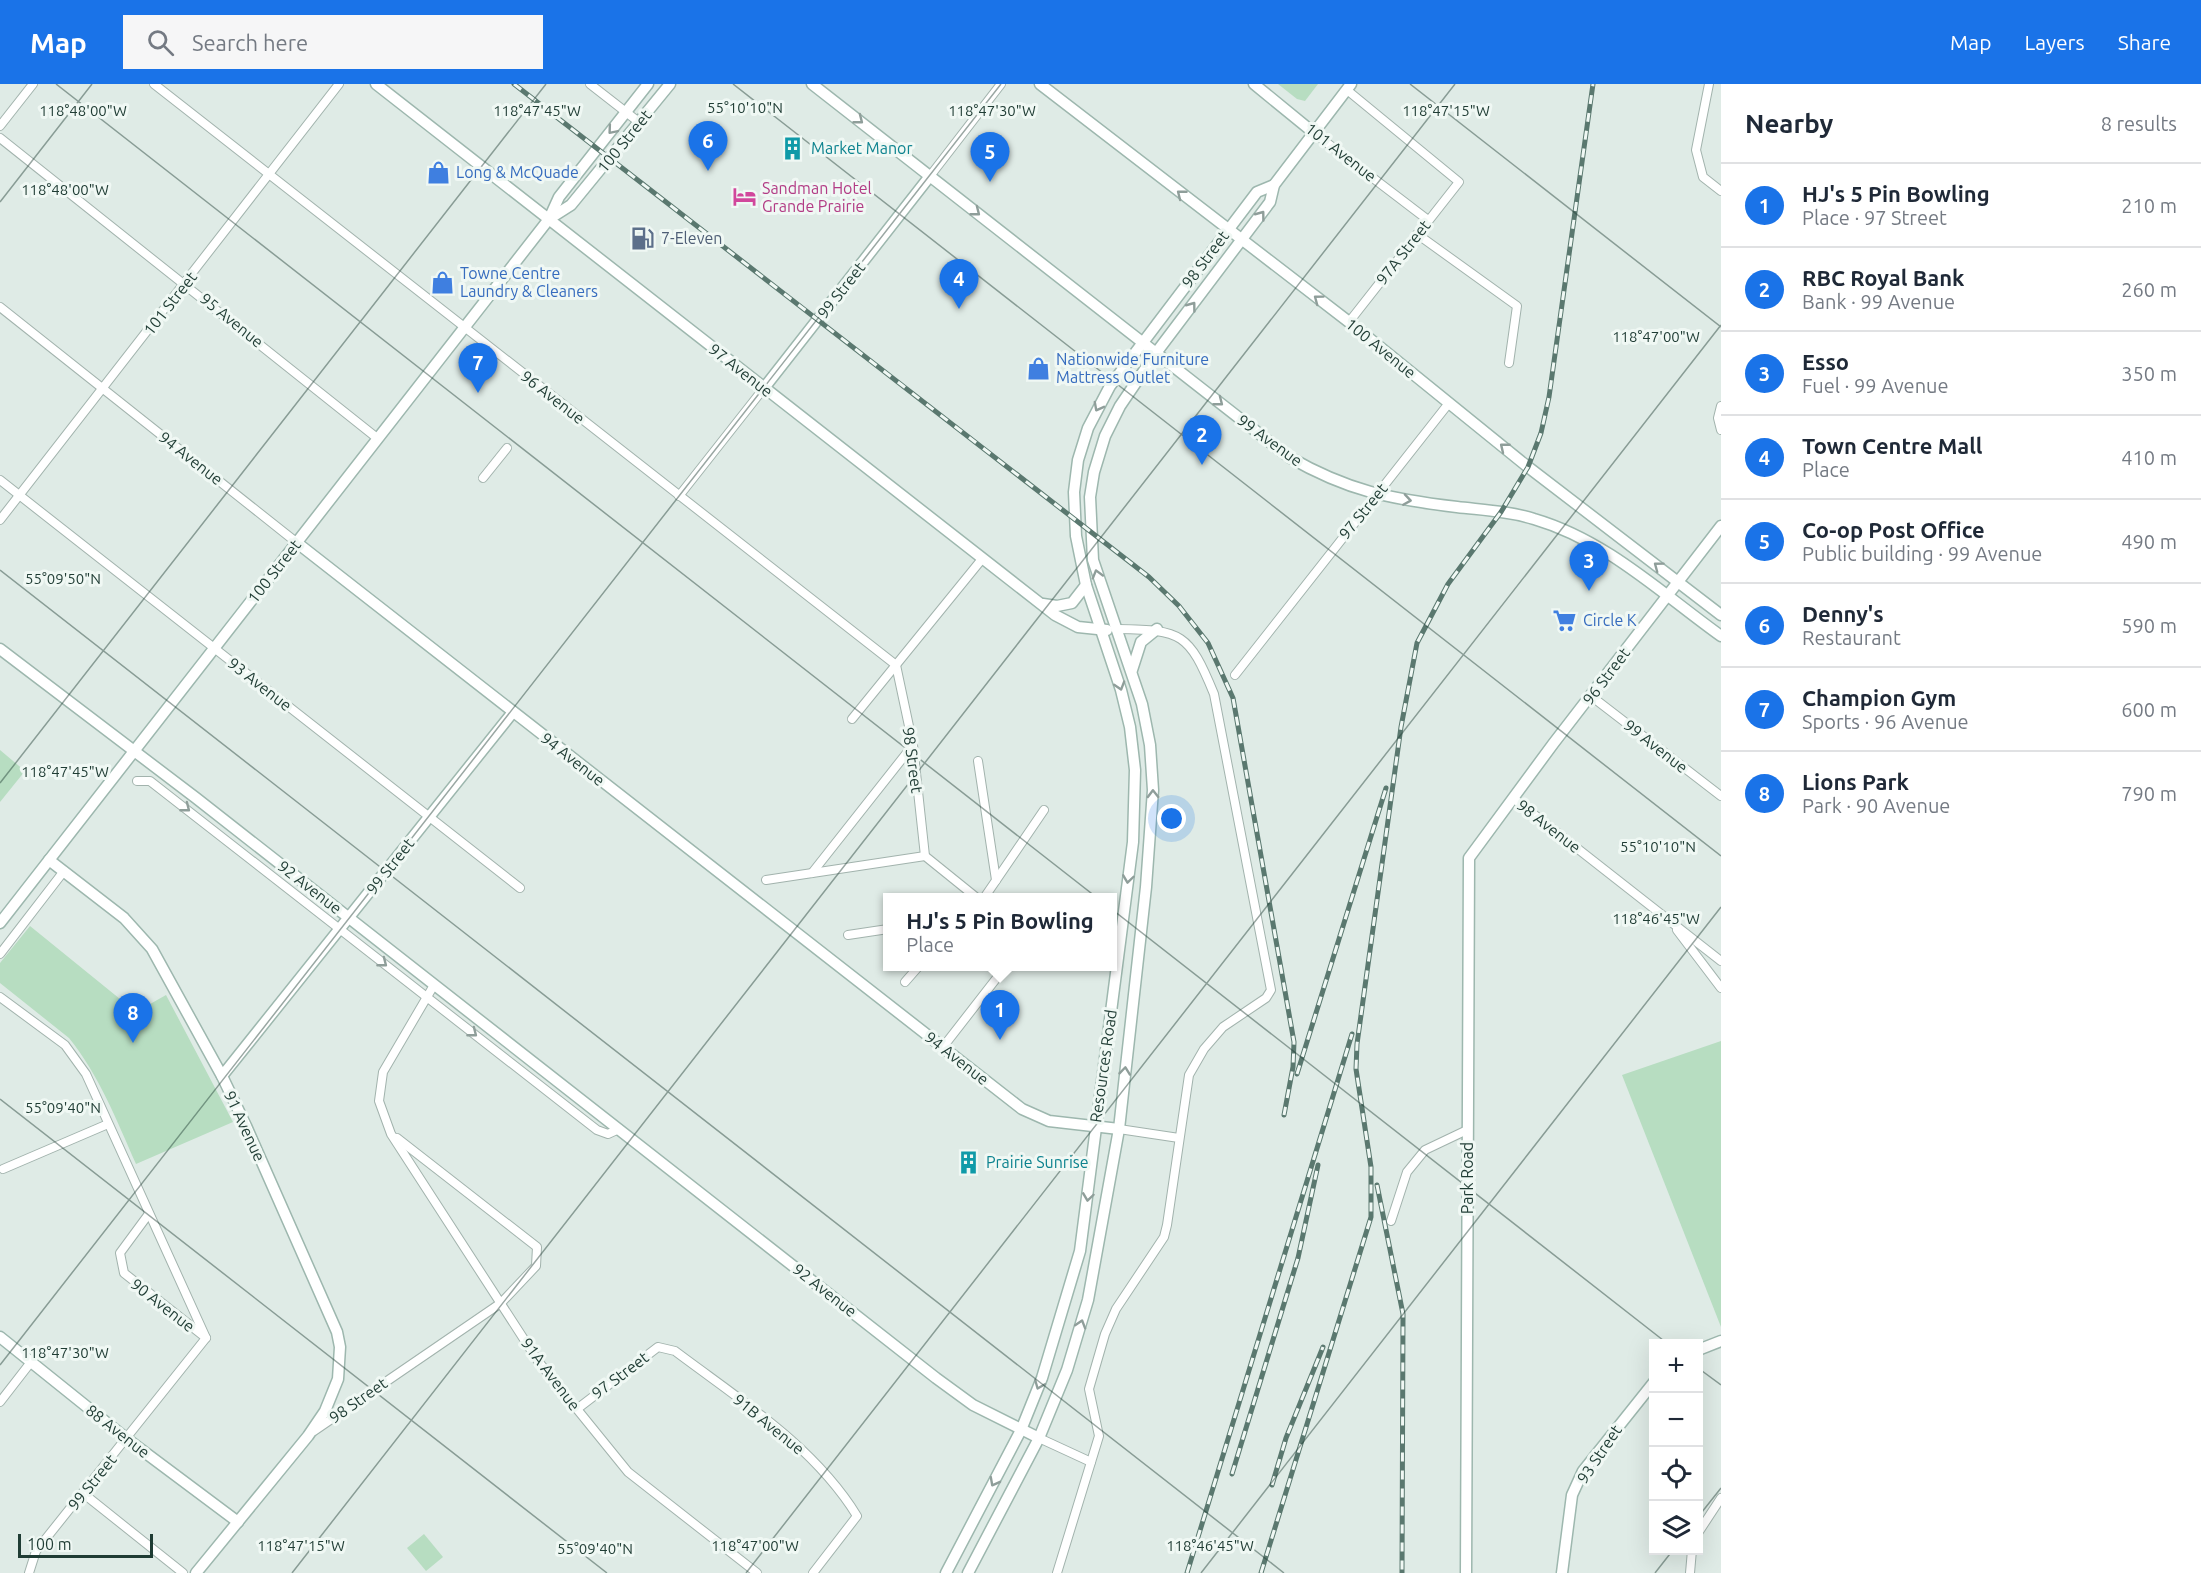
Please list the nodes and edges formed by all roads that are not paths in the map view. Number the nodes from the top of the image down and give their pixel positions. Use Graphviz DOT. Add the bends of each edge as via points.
graph roads {
  1 [pos="33,84"];
  2 [pos="154,84"];
  3 [pos="339,84"];
  4 [pos="376,84"];
  5 [pos="590,84"];
  6 [pos="648,84"];
  7 [pos="670,84"];
  8 [pos="812,84"];
  9 [pos="1001,84"];
  10 [pos="1040,84"];
  11 [pos="1254,84"];
  12 [pos="1709,84"];
  13 [pos="1349,87"];
  14 [pos="626,112"];
  15 [pos="640,123"];
  16 [pos="0,126"];
  17 [pos="1314,132"];
  18 [pos="0,138"];
  19 [pos="272,174"];
  20 [pos="930,176"];
  21 [pos="1274,185"];
  22 [pos="1721,191"];
  23 [pos="549,219"];
  24 [pos="1428,220"];
  25 [pos="1227,230"];
  26 [pos="1417,234"];
  27 [pos="1241,241"];
  28 [pos="186,283"];
  29 [pos="0,307"];
  30 [pos="1348,322"];
  31 [pos="464,326"];
  32 [pos="1143,342"];
  33 [pos="1156,353"];
  34 [pos="1509,363"];
  35 [pos="103,388"];
  36 [pos="764,388"];
  37 [pos="1449,404"];
  38 [pos="1721,406"];
  39 [pos="1721,430"];
  40 [pos="377,438"];
  41 [pos="507,448"];
  42 [pos="483,478"];
  43 [pos="0,480"];
  44 [pos="20,495"];
  45 [pos="1376,495"];
  46 [pos="679,496"];
  47 [pos="0,520"];
  48 [pos="1721,526"];
  49 [pos="297,542"];
  50 [pos="982,559"];
  51 [pos="1678,581"];
  52 [pos="1086,585"];
  53 [pos="1666,597"];
  54 [pos="1040,603"];
  55 [pos="1721,615"];
  56 [pos="1118,629"];
  57 [pos="1157,629"];
  58 [pos="1101,630"];
  59 [pos="1721,636"];
  60 [pos="215,648"];
  61 [pos="0,649"];
  62 [pos="896,664"];
  63 [pos="1132,670"];
  64 [pos="1235,675"];
  65 [pos="1591,696"];
  66 [pos="513,712"];
  67 [pos="852,719"];
  68 [pos="913,745"];
  69 [pos="135,751"];
  70 [pos="978,761"];
  71 [pos="137,781"];
  72 [pos="1721,796"];
  73 [pos="1513,798"];
  74 [pos="1044,810"];
  75 [pos="428,818"];
  76 [pos="925,856"];
  77 [pos="49,860"];
  78 [pos="64,871"];
  79 [pos="812,873"];
  80 [pos="766,880"];
  81 [pos="996,880"];
  82 [pos="520,888"];
  83 [pos="972,893"];
  84 [pos="987,893"];
  85 [pos="349,918"];
  86 [pos="1671,921"];
  87 [pos="0,923"];
  88 [pos="339,929"];
  89 [pos="883,930"];
  90 [pos="848,935"];
  91 [pos="0,954"];
  92 [pos="1721,961"];
  93 [pos="1117,962"];
  94 [pos="915,971"];
  95 [pos="1002,971"];
  96 [pos="1116,971"];
  97 [pos="905,982"];
  98 [pos="434,985"];
  99 [pos="1721,988"];
  100 [pos="0,997"];
  101 [pos="427,997"];
  102 [pos="944,1047"];
  103 [pos="222,1076"];
  104 [pos="108,1124"];
  105 [pos="1095,1127"];
  106 [pos="619,1129"];
  107 [pos="1119,1129"];
  108 [pos="1467,1130"];
  109 [pos="391,1134"];
  110 [pos="1179,1138"];
  111 [pos="3,1169"];
  112 [pos="148,1215"];
  113 [pos="1391,1221"];
  114 [pos="501,1304"];
  115 [pos="0,1337"];
  116 [pos="206,1338"];
  117 [pos="1721,1341"];
  118 [pos="665,1348"];
  119 [pos="1703,1348"];
  120 [pos="31,1362"];
  121 [pos="1649,1387"];
  122 [pos="0,1402"];
  123 [pos="577,1409"];
  124 [pos="1021,1430"];
  125 [pos="308,1436"];
  126 [pos="1039,1438"];
  127 [pos="127,1439"];
  128 [pos="1091,1462"];
  129 [pos="84,1494"];
  130 [pos="1721,1498"];
  131 [pos="238,1522"];
  132 [pos="1703,1525"];
  133 [pos="1692,1555"];
  134 [pos="29,1573"];
  135 [pos="183,1573"];
  136 [pos="196,1573"];
  137 [pos="757,1573"];
  138 [pos="813,1573"];
  139 [pos="946,1573"];
  140 [pos="968,1573"];
  141 [pos="1057,1573"];
  142 [pos="1466,1573"];
  143 [pos="1563,1573"];
  144 [pos="1690,1573"];
  1 -- 16 [label="street"];
  2 -- 19 [label="street, 96 Avenue"];
  3 -- 19 [label="street, 101 Street"];
  4 -- 23 [label="street, 97 Avenue"];
  5 -- 14 [label="street"];
  6 -- 14 [label="street, 100 Street"];
  7 -- 15 [label="street, 100 Street"];
  8 -- 20 [label="street, 99 Avenue, one-way"];
  9 -- 20 [label="street, 99 Street"];
  25 -- 10 [label="street, 100 Avenue, one-way"];
  11 -- 17 [label="street, 101 Avenue"];
  12 -- 22 [label="street" via="1696,150 1703,177"];
  13 -- 17 [label="street, 98 Street"];
  13 -- 24 [label="street, 97A Street" via="1459,182"];
  14 -- 15 [label="street"];
  14 -- 23 [label="street, 100 Street, one-way" via="559,196"];
  15 -- 23 [label="street, 100 Street" via="571,205"];
  17 -- 21 [label="street, 98 Street"];
  17 -- 24 [label="street, 101 Avenue"];
  18 -- 28 [label="street, 95 Avenue"];
  19 -- 28 [label="street, 101 Street"];
  19 -- 31 [label="street, 96 Avenue"];
  20 -- 32 [label="street, 99 Avenue, one-way"];
  20 -- 36 [label="street, 99 Street"];
  21 -- 25 [label="street, 98 Street" via="1257,192"];
  27 -- 21 [label="street, 98 Street, one-way" via="1270,202"];
  23 -- 31 [label="street, 100 Street"];
  23 -- 36 [label="street, 97 Avenue"];
  24 -- 26 [label="street, 97A Street"];
  25 -- 27 [label="street, 100 Avenue"];
  25 -- 32 [label="street, 98 Street"];
  26 -- 30 [label="street, 97A Street"];
  26 -- 34 [label="street" via="1517,306"];
  30 -- 27 [label="street, 100 Avenue, one-way"];
  33 -- 27 [label="street, 98 Street, one-way"];
  28 -- 35 [label="street, 101 Street"];
  28 -- 40 [label="street, 95 Avenue"];
  29 -- 35 [label="street, 94 Avenue"];
  30 -- 37 [label="street, 100 Avenue"];
  31 -- 40 [label="street, 100 Street"];
  31 -- 46 [label="street, 96 Avenue"];
  32 -- 33 [label="street, 99 Avenue"];
  32 -- 52 [label="street, Resources Road, one-way" via="1100,403 1078,460 1074,519"];
  33 -- 45 [label="street, 99 Avenue, one-way" via="1289,457 1337,483"];
  56 -- 33 [label="street, Resources Road, one-way" via="1093,560 1090,497 1105,436"];
  35 -- 44 [label="street, 101 Street"];
  35 -- 49 [label="street, 94 Avenue"];
  36 -- 46 [label="street, 99 Street"];
  36 -- 50 [label="street, 97 Avenue"];
  37 -- 45 [label="street, 97 Street"];
  51 -- 37 [label="street, 100 Avenue, one-way"];
  38 -- 39 [label="street"];
  40 -- 49 [label="street, 100 Street"];
  41 -- 42 [label="street"];
  43 -- 44 [label="street, 93 Avenue"];
  44 -- 47 [label="street, 101 Street"];
  44 -- 60 [label="street, 93 Avenue"];
  45 -- 53 [label="street, 99 Avenue, one-way" via="1501,512 1556,526 1610,553"];
  45 -- 64 [label="street, 97 Street"];
  46 -- 62 [label="street, 96 Avenue"];
  48 -- 51 [label="street, 96 Street"];
  49 -- 60 [label="street, 100 Street"];
  49 -- 66 [label="street, 94 Avenue"];
  50 -- 54 [label="street, 97 Avenue"];
  50 -- 62 [label="street"];
  51 -- 53 [label="street, 96 Street"];
  51 -- 55 [label="street, 100 Avenue"];
  52 -- 54 [label="street" via="1072,603"];
  52 -- 58 [label="street, Resources Road"];
  53 -- 59 [label="street"];
  53 -- 65 [label="street, 96 Street"];
  54 -- 58 [label="street, 97 Avenue" via="1071,624"];
  56 -- 57 [label="street"];
  56 -- 58 [label="street, 97 Avenue"];
  56 -- 63 [label="street, Resources Road"];
  57 -- 63 [label="street" via="1141,642"];
  57 -- 110 [label="street" via="1173,633 1190,648 1214,694 1271,990 1266,998 1223,1027 1196,1062 1186,1083"];
  58 -- 93 [label="street, Resources Road, one-way" via="1130,727 1136,795"];
  60 -- 69 [label="street, 100 Street"];
  60 -- 75 [label="street, 93 Avenue"];
  61 -- 69 [label="street, 92 Avenue"];
  62 -- 67 [label="street"];
  62 -- 68 [label="street, 98 Street"];
  107 -- 63 [label="street, Resources Road, one-way" via="1153,809 1150,745"];
  65 -- 72 [label="street, 99 Avenue"];
  65 -- 73 [label="street, 96 Street"];
  66 -- 75 [label="street, 99 Street"];
  66 -- 102 [label="street, 94 Avenue"];
  68 -- 76 [label="street, 98 Street"];
  68 -- 79 [label="street"];
  69 -- 77 [label="street, 100 Street"];
  69 -- 85 [label="street, 92 Avenue"];
  70 -- 81 [label="street"];
  71 -- 88 [label="street, 92 Avenue, one-way" via="150,781"];
  73 -- 86 [label="street, 98 Avenue"];
  73 -- 108 [label="street, Park Road" via="1469,858"];
  74 -- 81 [label="street"];
  75 -- 82 [label="street, 93 Avenue"];
  75 -- 85 [label="street, 99 Street"];
  76 -- 79 [label="street"];
  76 -- 83 [label="street"];
  77 -- 78 [label="street, 91 Avenue"];
  77 -- 87 [label="street, 100 Street"];
  78 -- 91 [label="street"];
  78 -- 103 [label="street, 91 Avenue" via="147,941"];
  79 -- 80 [label="street"];
  81 -- 84 [label="street"];
  85 -- 88 [label="street, 99 Street"];
  85 -- 98 [label="street, 92 Avenue"];
  86 -- 92 [label="street, 98 Avenue"];
  86 -- 99 [label="street, 98 Avenue"];
  88 -- 101 [label="street, 92 Avenue, one-way"];
  88 -- 103 [label="street, 99 Street"];
  89 -- 90 [label="street"];
  94 -- 97 [label="street"];
  95 -- 102 [label="street"];
  96 -- 105 [label="street, Resources Road, one-way"];
  98 -- 101 [label="street, 91A Avenue"];
  98 -- 106 [label="street, 92 Avenue"];
  100 -- 104 [label="street, 90 Avenue" via="65,1044 86,1074"];
  101 -- 106 [label="street, 92 Avenue, one-way" via="597,1130 608,1134"];
  101 -- 109 [label="street, 91A Avenue" via="383,1072 379,1101"];
  102 -- 105 [label="street, 94 Avenue" via="1034,1116"];
  103 -- 125 [label="street, 91 Avenue" via="337,1332 338,1379 325,1411"];
  104 -- 111 [label="street"];
  104 -- 112 [label="street, 90 Avenue"];
  105 -- 107 [label="street, 94 Avenue"];
  105 -- 124 [label="street, Resources Road, one-way" via="1080,1251 1042,1378"];
  106 -- 124 [label="street, 92 Avenue" via="936,1378 973,1405"];
  107 -- 110 [label="street, 94 Avenue"];
  126 -- 107 [label="street, Resources Road, one-way" via="1067,1370 1088,1300"];
  108 -- 113 [label="street" via="1425,1150 1407,1172"];
  108 -- 142 [label="street, Park Road"];
  109 -- 114 [label="street, 91A Avenue"];
  109 -- 114 [label="street, 98 Street" via="537,1247 536,1266"];
  110 -- 128 [label="street" via="1164,1237 1116,1309 1090,1383 1089,1396 1099,1428"];
  112 -- 116 [label="street, 90 Avenue"];
  112 -- 116 [label="street, 90 Avenue" via="120,1253 124,1273"];
  114 -- 123 [label="street, 91A Avenue"];
  114 -- 125 [label="street, 98 Street"];
  115 -- 120 [label="street, 88 Avenue"];
  116 -- 127 [label="street, 99 Street"];
  117 -- 119 [label="street"];
  118 -- 123 [label="street, 97 Street" via="658,1347"];
  118 -- 138 [label="street, 91B Avenue" via="675,1351 797,1444 842,1491 857,1516"];
  120 -- 122 [label="street"];
  120 -- 127 [label="street, 88 Avenue"];
  121 -- 143 [label="street, 93 Street" via="1583,1471 1572,1495"];
  123 -- 137 [label="street, 91A Avenue" via="628,1472"];
  124 -- 126 [label="street, 92 Avenue"];
  124 -- 139 [label="street, Resources Road, one-way"];
  125 -- 131 [label="street, 98 Street"];
  126 -- 128 [label="street"];
  126 -- 140 [label="street, Resources Road"];
  127 -- 129 [label="street, 99 Street"];
  127 -- 131 [label="street, 88 Avenue"];
  128 -- 141 [label="street"];
  129 -- 134 [label="street, 99 Street" via="36,1551"];
  129 -- 135 [label="street"];
  130 -- 132 [label="street"];
  131 -- 136 [label="street, 98 Street"];
  133 -- 144 [label="street"];
}
